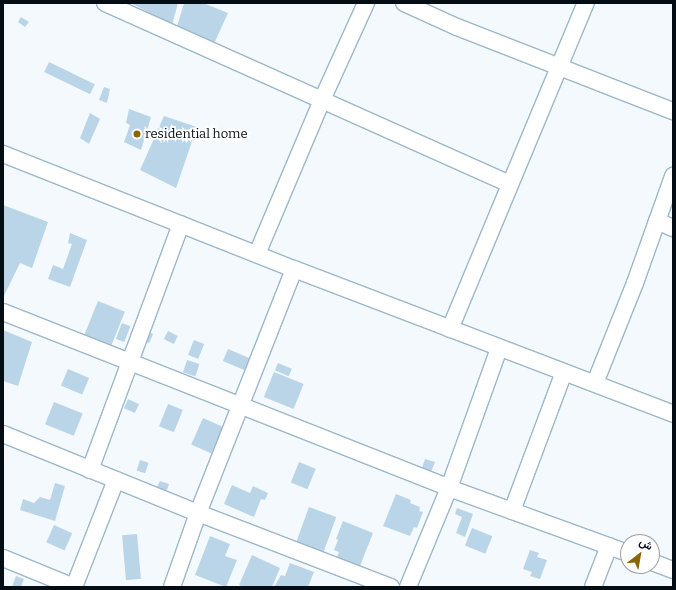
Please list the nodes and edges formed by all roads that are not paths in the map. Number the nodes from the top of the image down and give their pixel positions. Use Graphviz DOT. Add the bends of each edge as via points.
graph roads {
  1 [pos="105,3"];
  2 [pos="366,3"];
  3 [pos="404,3"];
  4 [pos="586,3"];
  5 [pos="560,68"];
  6 [pos="322,100"];
  7 [pos="673,111"];
  8 [pos="3,154"];
  9 [pos="673,176"];
  10 [pos="510,184"];
  11 [pos="657,221"];
  12 [pos="181,224"];
  13 [pos="673,228"];
  14 [pos="257,254"];
  15 [pos="294,269"];
  16 [pos="3,312"];
  17 [pos="450,329"];
  18 [pos="499,348"];
  19 [pos="131,364"];
  20 [pos="564,372"];
  21 [pos="595,383"];
  22 [pos="240,404"];
  23 [pos="673,414"];
  24 [pos="3,434"];
  25 [pos="90,470"];
  26 [pos="116,480"];
  27 [pos="449,488"];
  28 [pos="512,511"];
  29 [pos="198,513"];
  30 [pos="609,546"];
  31 [pos="620,550"];
  32 [pos="3,558"];
  33 [pos="660,565"];
  34 [pos="673,570"];
  35 [pos="74,587"];
  36 [pos="172,587"];
  37 [pos="391,587"];
  38 [pos="408,587"];
  39 [pos="593,587"];
  1 -- 6 [label="street"];
  2 -- 6 [label="street"];
  3 -- 5 [label="street"];
  4 -- 5 [label="street"];
  5 -- 7 [label="street"];
  5 -- 10 [label="street"];
  6 -- 10 [label="street"];
  6 -- 14 [label="street"];
  8 -- 12 [label="street"];
  9 -- 11 [label="street"];
  10 -- 17 [label="street"];
  11 -- 13 [label="street"];
  11 -- 21 [label="street"];
  12 -- 14 [label="street"];
  12 -- 19 [label="street"];
  14 -- 15 [label="street"];
  15 -- 17 [label="street"];
  15 -- 22 [label="street"];
  16 -- 19 [label="street"];
  17 -- 18 [label="street"];
  18 -- 20 [label="street"];
  18 -- 27 [label="street"];
  19 -- 22 [label="street"];
  19 -- 25 [label="street"];
  20 -- 21 [label="street"];
  20 -- 28 [label="street"];
  21 -- 23 [label="street"];
  22 -- 27 [label="street"];
  22 -- 29 [label="street"];
  24 -- 25 [label="street"];
  25 -- 26 [label="street"];
  26 -- 29 [label="street"];
  26 -- 35 [label="street"];
  27 -- 28 [label="street"];
  27 -- 38 [label="street"];
  28 -- 30 [label="street"];
  29 -- 36 [label="street"];
  29 -- 37 [label="street"];
  30 -- 31 [label="street"];
  30 -- 39 [label="street"];
  32 -- 35 [label="street"];
  33 -- 34 [label="street"];
}
